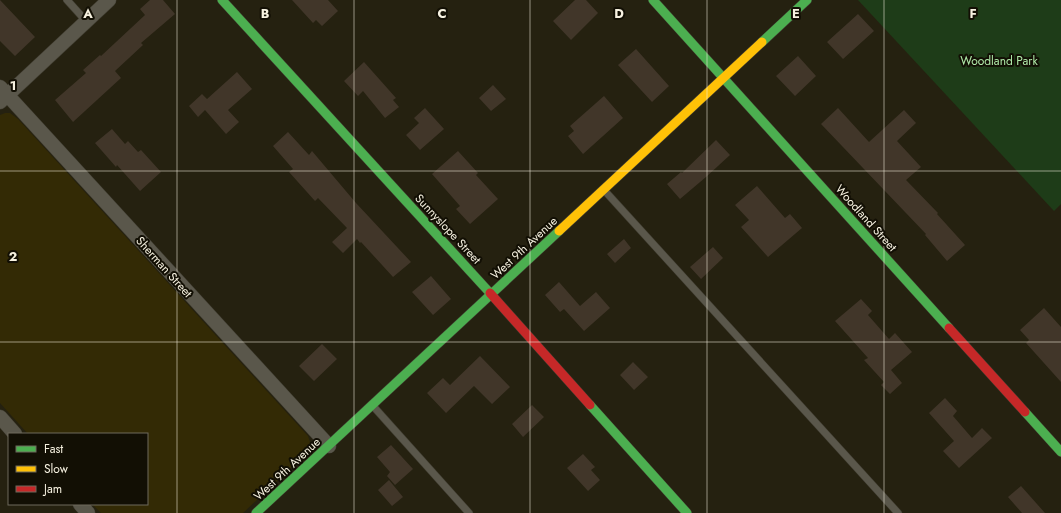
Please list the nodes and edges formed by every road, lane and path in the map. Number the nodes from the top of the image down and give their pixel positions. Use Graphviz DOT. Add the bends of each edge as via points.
graph roads {
  1 [pos="66,0"];
  2 [pos="109,0"];
  3 [pos="222,0"];
  4 [pos="653,0"];
  5 [pos="807,0"];
  6 [pos="86,21"];
  7 [pos="724,78"];
  8 [pos="2,95"];
  9 [pos="604,190"];
  10 [pos="491,294"];
  11 [pos="373,405"];
  12 [pos="0,417"];
  13 [pos="14,433"];
  14 [pos="328,446"];
  15 [pos="1061,452"];
  16 [pos="81,505"];
  17 [pos="88,513"];
  18 [pos="256,513"];
  19 [pos="469,513"];
  20 [pos="687,513"];
  21 [pos="898,513"];
  1 -- 6 [label="lane"];
  2 -- 6 [label="street"];
  3 -- 10 [label="street, Sunnyslope Street"];
  4 -- 7 [label="street, Woodland Street"];
  5 -- 7 [label="street, West 9th Avenue"];
  6 -- 8 [label="street"];
  7 -- 9 [label="street, West 9th Avenue"];
  7 -- 15 [label="street, Woodland Street"];
  8 -- 14 [label="street, Sherman Street"];
  9 -- 10 [label="street, West 9th Avenue"];
  9 -- 21 [label="lane"];
  10 -- 11 [label="street, West 9th Avenue"];
  10 -- 20 [label="street, Sunnyslope Street"];
  11 -- 14 [label="street, West 9th Avenue"];
  11 -- 19 [label="lane"];
  12 -- 13 [label="street"];
  14 -- 18 [label="street, West 9th Avenue"];
  16 -- 17 [label="street"];
}
